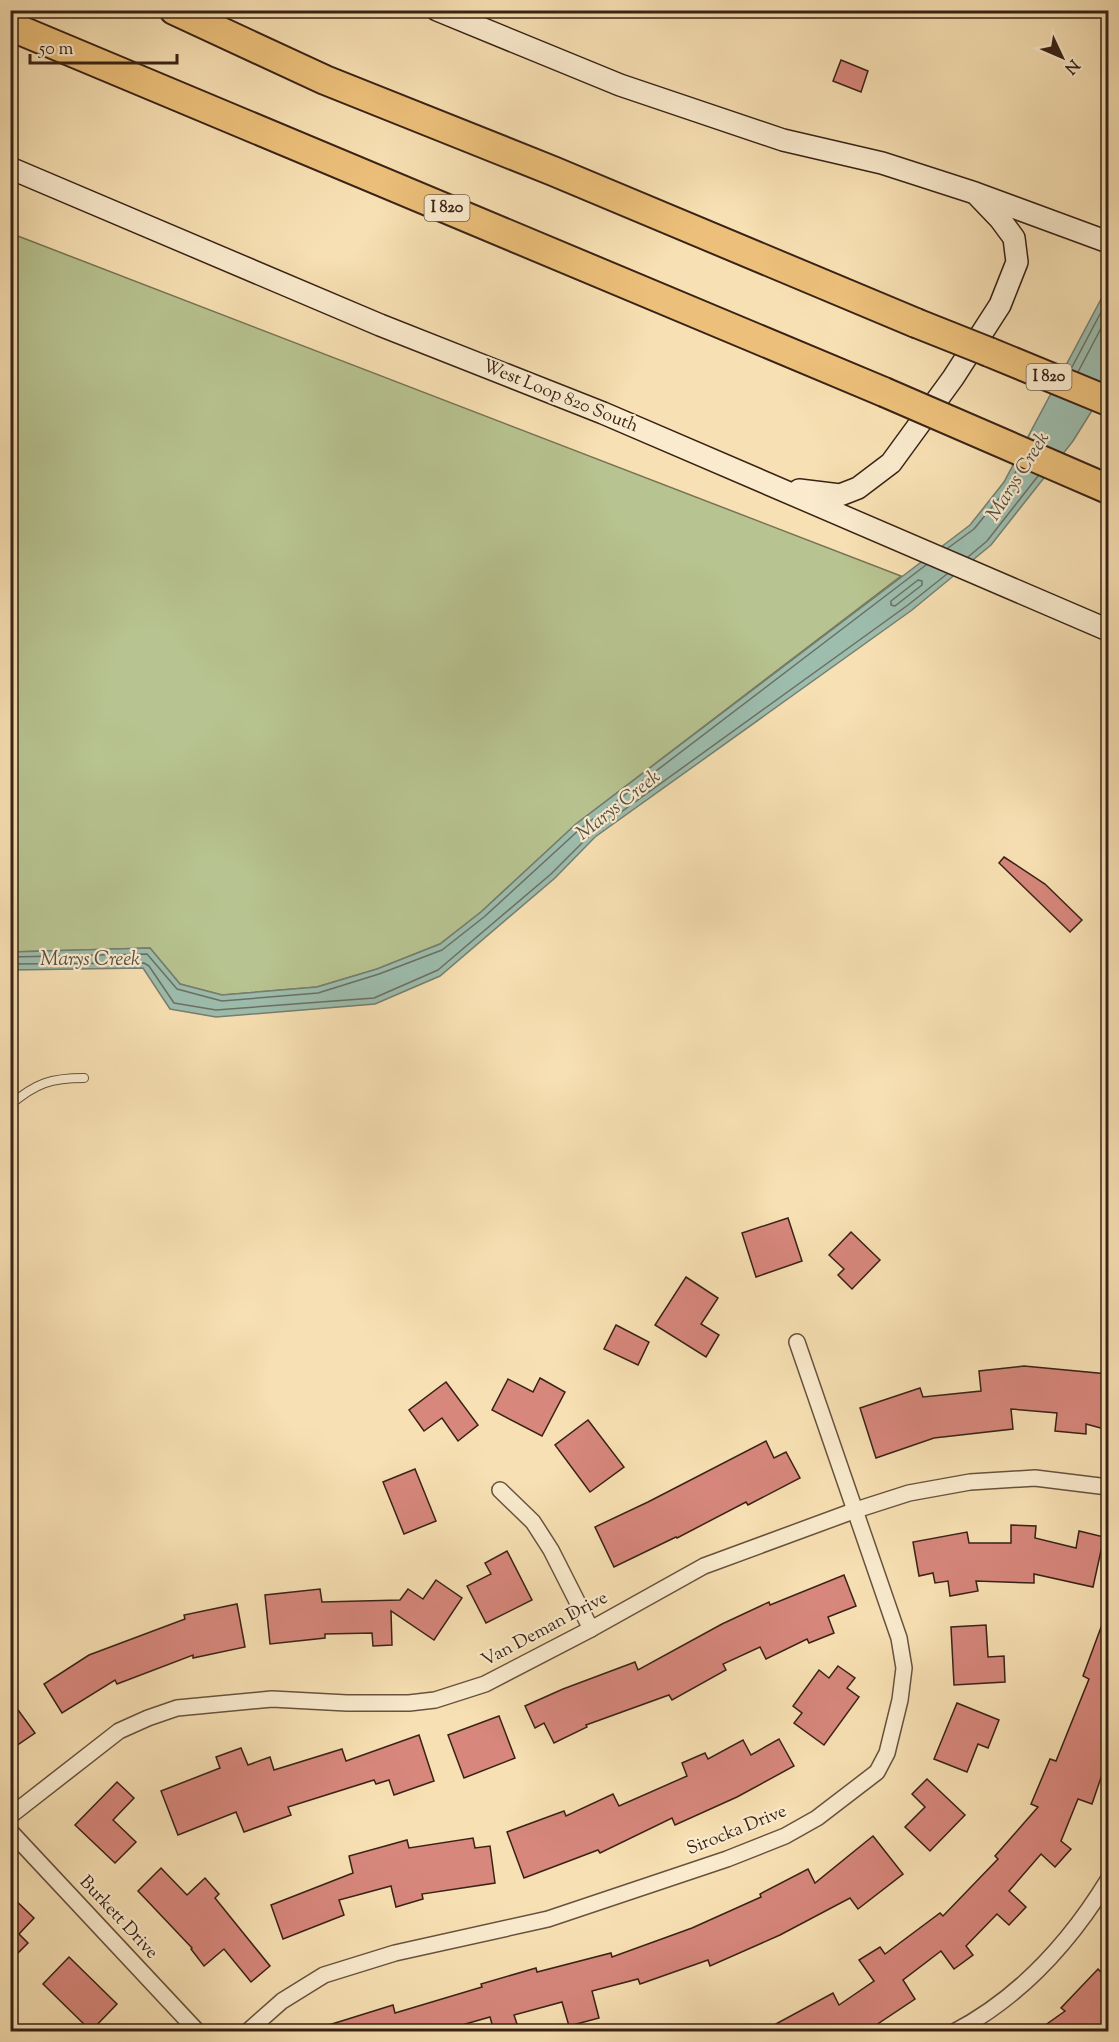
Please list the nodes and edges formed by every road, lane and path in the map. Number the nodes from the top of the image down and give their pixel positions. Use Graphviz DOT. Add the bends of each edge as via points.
graph roads {
  1 [pos="174,10"];
  2 [pos="437,10"];
  3 [pos="10,26"];
  4 [pos="10,168"];
  5 [pos="975,193"];
  6 [pos="1108,243"];
  7 [pos="1108,401"];
  8 [pos="778,488"];
  9 [pos="1108,489"];
  10 [pos="1108,630"];
  11 [pos="84,1078"];
  12 [pos="10,1105"];
  13 [pos="797,1342"];
  14 [pos="1108,1487"];
  15 [pos="500,1490"];
  16 [pos="856,1510"];
  17 [pos="591,1629"];
  18 [pos="10,1816"];
  19 [pos="10,1831"];
  20 [pos="1108,1880"];
  21 [pos="198,2031"];
  22 [pos="247,2031"];
  23 [pos="954,2031"];
  1 -- 7 [label="highway, I 820, bridge" via="325,80"];
  2 -- 5 [label="main road" via="620,85 783,140 882,163"];
  3 -- 9 [label="highway, I 820, bridge"];
  4 -- 8 [label="main road, West Loop 820 South"];
  5 -- 6 [label="main road"];
  5 -- 8 [label="main road" via="1014,238 1017,262 1000,305 953,378 891,463 858,488 840,495"];
  8 -- 10 [label="main road, West Loop 820 South"];
  11 -- 12 [label="lane" via="60,1078 27,1090"];
  13 -- 16 [label="street, Sirocka Drive"];
  14 -- 16 [label="street, Van Deman Drive" via="1035,1478 970,1482 909,1493"];
  15 -- 17 [label="street" via="533,1522"];
  16 -- 17 [label="street, Van Deman Drive" via="704,1566"];
  16 -- 22 [label="street, Sirocka Drive" via="899,1638 903,1668 887,1753 877,1772 817,1818 785,1836 548,1919 395,1953 324,1975 282,2001"];
  17 -- 18 [label="street, Van Deman Drive" via="485,1684 435,1700 272,1700 177,1708 119,1731"];
  19 -- 21 [label="street, Burkett Drive"];
  20 -- 23 [label="street" via="1054,1954 1008,1997"];
}
